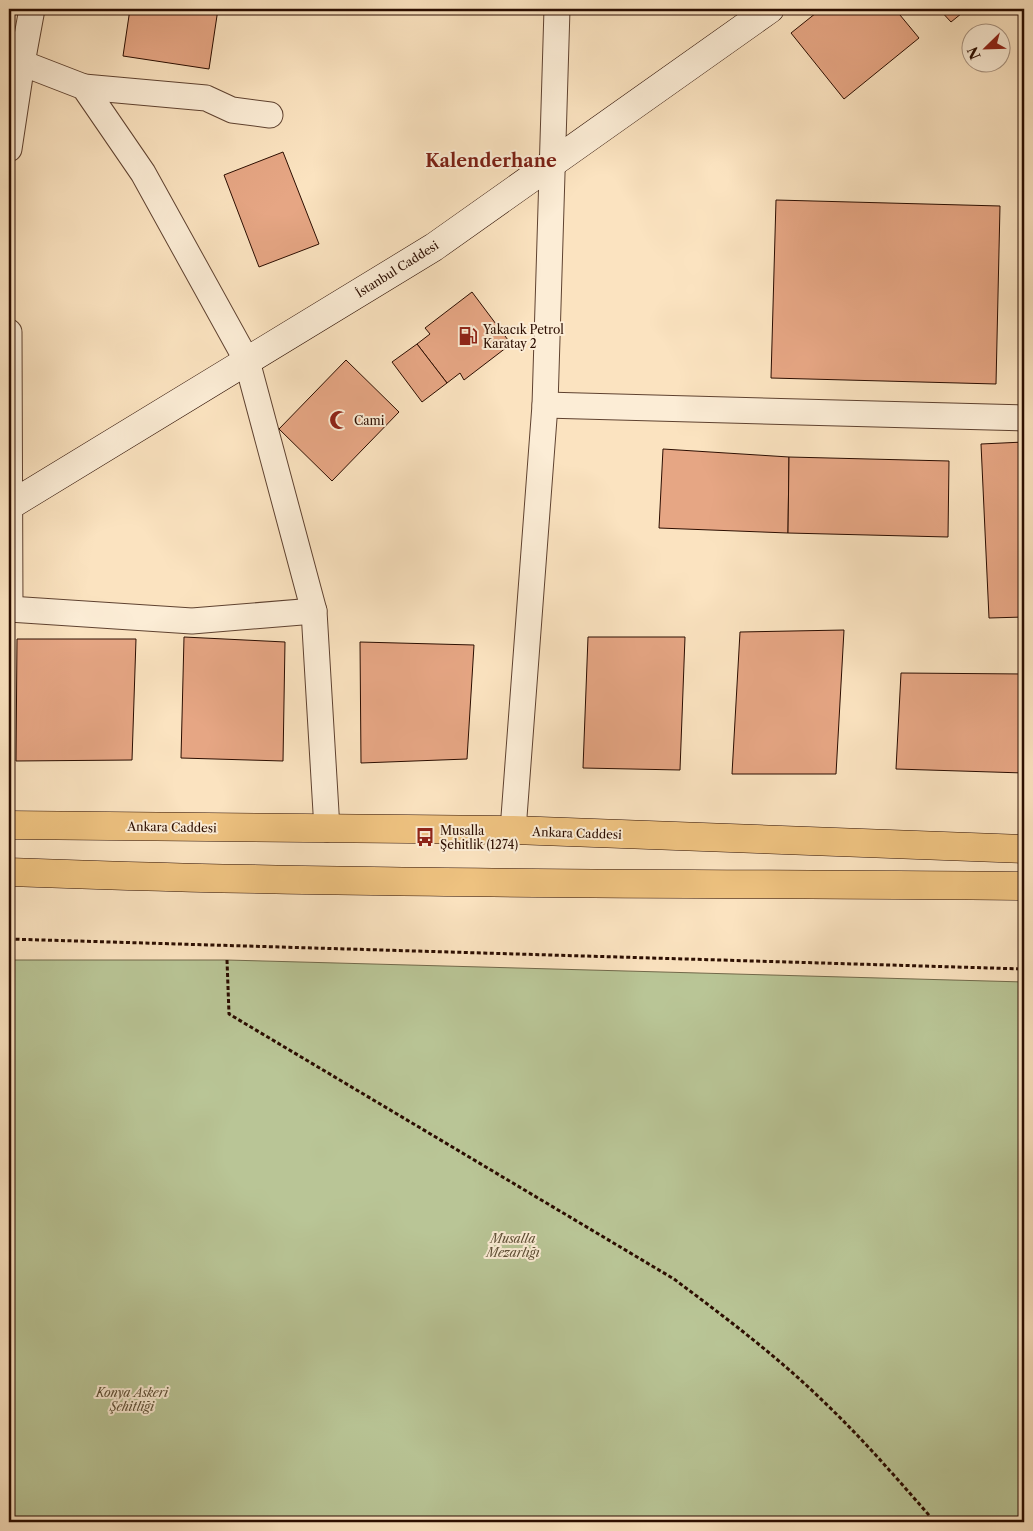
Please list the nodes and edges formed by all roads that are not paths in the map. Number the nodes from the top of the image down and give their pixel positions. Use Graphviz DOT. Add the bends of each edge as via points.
graph roads {
  1 [pos="32,9"];
  2 [pos="557,9"];
  3 [pos="770,9"];
  4 [pos="22,63"];
  5 [pos="84,87"];
  6 [pos="270,115"];
  7 [pos="11,122"];
  8 [pos="9,149"];
  9 [pos="552,163"];
  10 [pos="9,332"];
  11 [pos="247,361"];
  12 [pos="545,405"];
  13 [pos="1024,418"];
  14 [pos="10,506"];
  15 [pos="9,609"];
  16 [pos="314,611"];
  17 [pos="9,825"];
  18 [pos="327,829"];
  19 [pos="513,830"];
  20 [pos="1024,849"];
  21 [pos="9,872"];
  22 [pos="1024,886"];
  1 -- 4 [label="street"];
  2 -- 9 [label="street"];
  3 -- 9 [label="street, İstanbul Caddesi"];
  4 -- 5 [label="street"];
  4 -- 7 [label="street"];
  5 -- 6 [label="street" via="206,98 232,110"];
  5 -- 11 [label="street" via="143,173"];
  7 -- 8 [label="street"];
  9 -- 11 [label="street, İstanbul Caddesi" via="434,247"];
  9 -- 12 [label="street"];
  10 -- 14 [label="street"];
  11 -- 14 [label="street, İstanbul Caddesi"];
  11 -- 16 [label="street"];
  12 -- 13 [label="street"];
  12 -- 19 [label="street"];
  14 -- 15 [label="street"];
  15 -- 16 [label="street" via="192,621"];
  16 -- 18 [label="street"];
  17 -- 18 [label="main road, Ankara Caddesi"];
  18 -- 19 [label="main road, Ankara Caddesi"];
  19 -- 20 [label="main road, Ankara Caddesi"];
  21 -- 22 [label="main road" via="328,880"];
}
